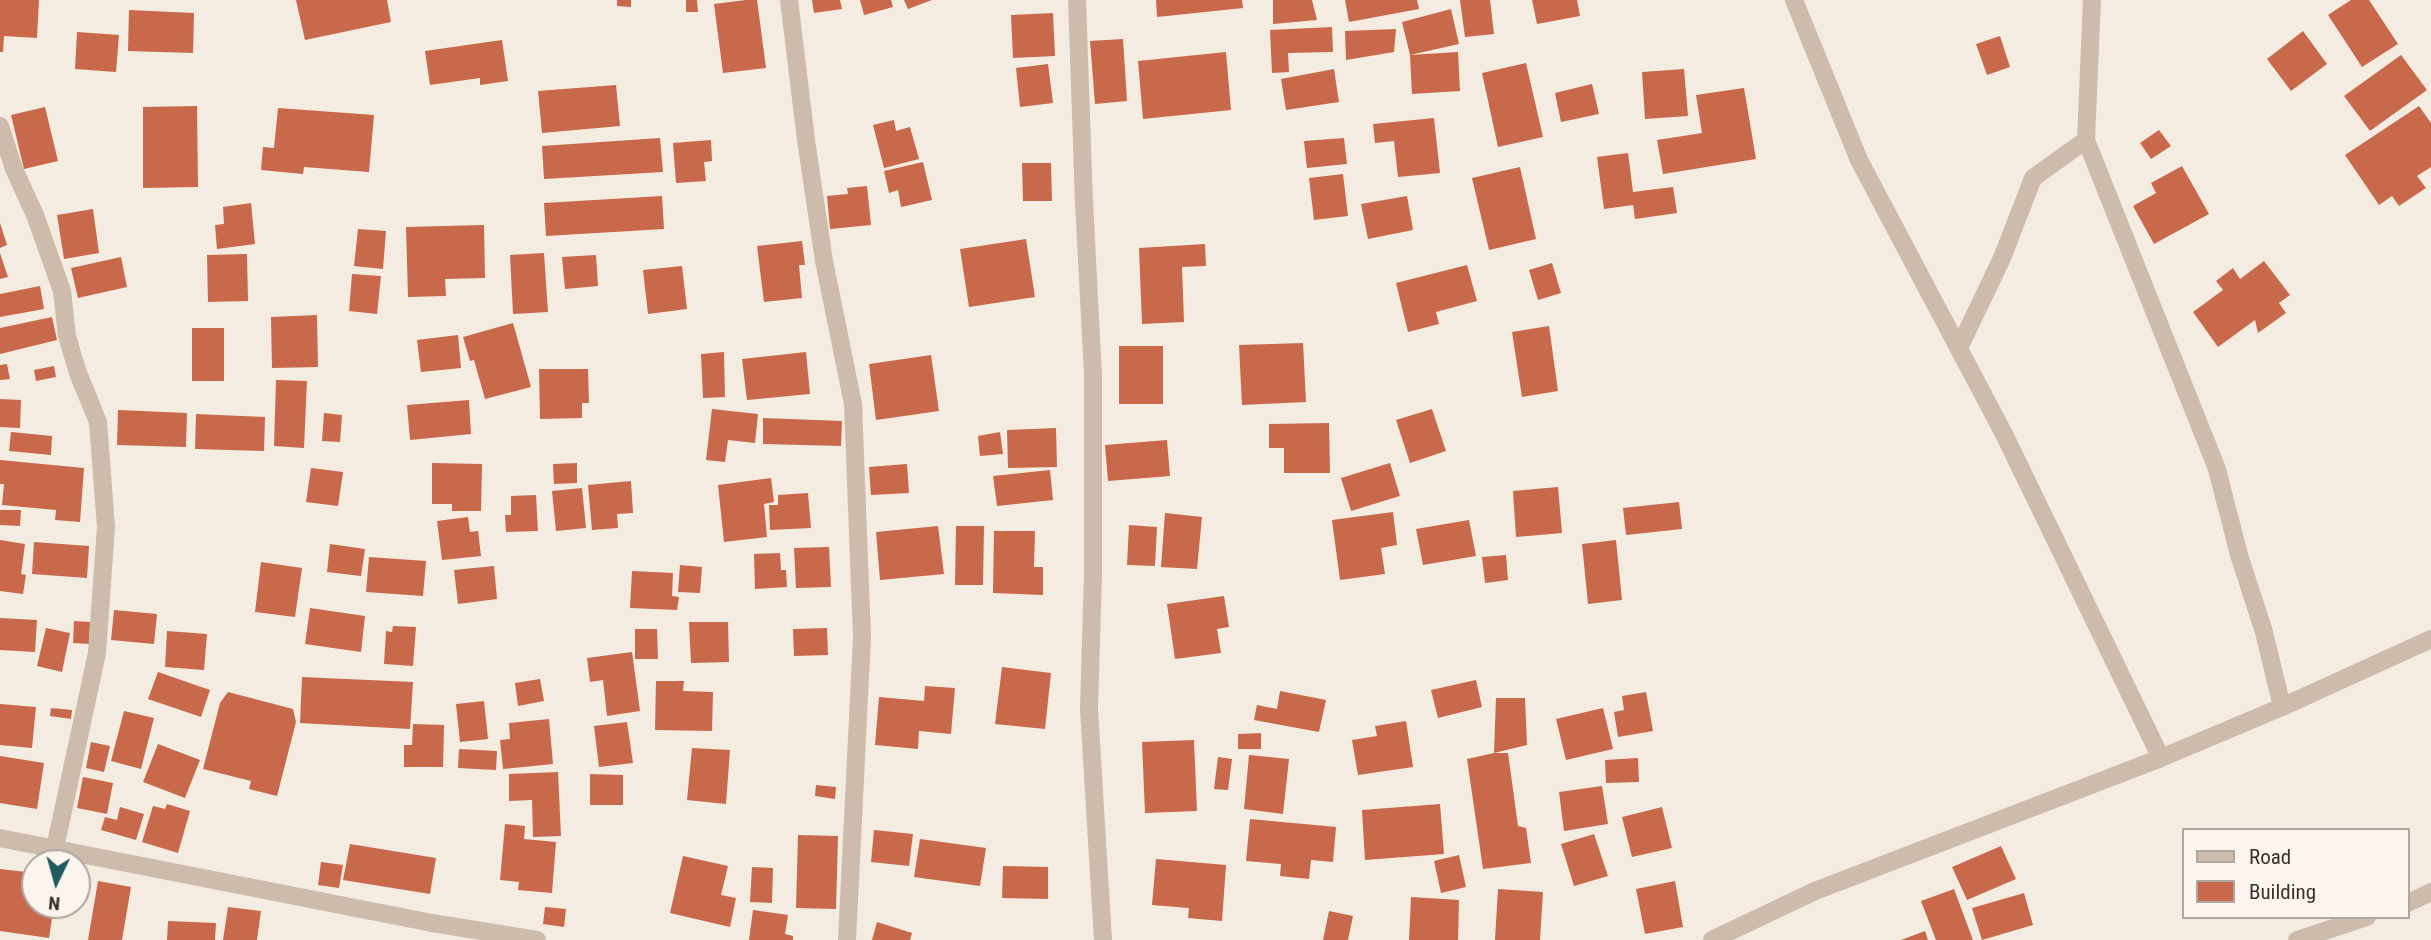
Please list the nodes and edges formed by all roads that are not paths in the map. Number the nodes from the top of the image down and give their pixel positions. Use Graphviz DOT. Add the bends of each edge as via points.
graph roads {
  1 [pos="789,0"];
  2 [pos="1077,0"];
  3 [pos="1794,0"];
  4 [pos="2092,0"];
  5 [pos="0,126"];
  6 [pos="2086,140"];
  7 [pos="1959,348"];
  8 [pos="2431,639"];
  9 [pos="2282,707"];
  10 [pos="2161,758"];
  11 [pos="0,838"];
  12 [pos="55,848"];
  13 [pos="2431,892"];
  14 [pos="2410,902"];
  15 [pos="2361,919"];
  16 [pos="537,940"];
  17 [pos="847,940"];
  18 [pos="1103,940"];
  19 [pos="1712,940"];
  20 [pos="2297,940"];
  1 -- 17 [label="street" via="824,261 853,404 862,637"];
  2 -- 18 [label="street" via="1093,375 1089,709"];
  3 -- 7 [label="street" via="1859,160"];
  4 -- 6 [label="street"];
  5 -- 12 [label="street" via="62,291 67,336 98,422 106,527 97,653"];
  6 -- 7 [label="street" via="2033,178 2002,258"];
  6 -- 9 [label="street" via="2217,468"];
  7 -- 10 [label="street"];
  8 -- 9 [label="street"];
  9 -- 10 [label="street"];
  10 -- 19 [label="street" via="1815,891"];
  11 -- 12 [label="street"];
  12 -- 16 [label="street"];
  13 -- 14 [label="street"];
  15 -- 20 [label="street"];
}
